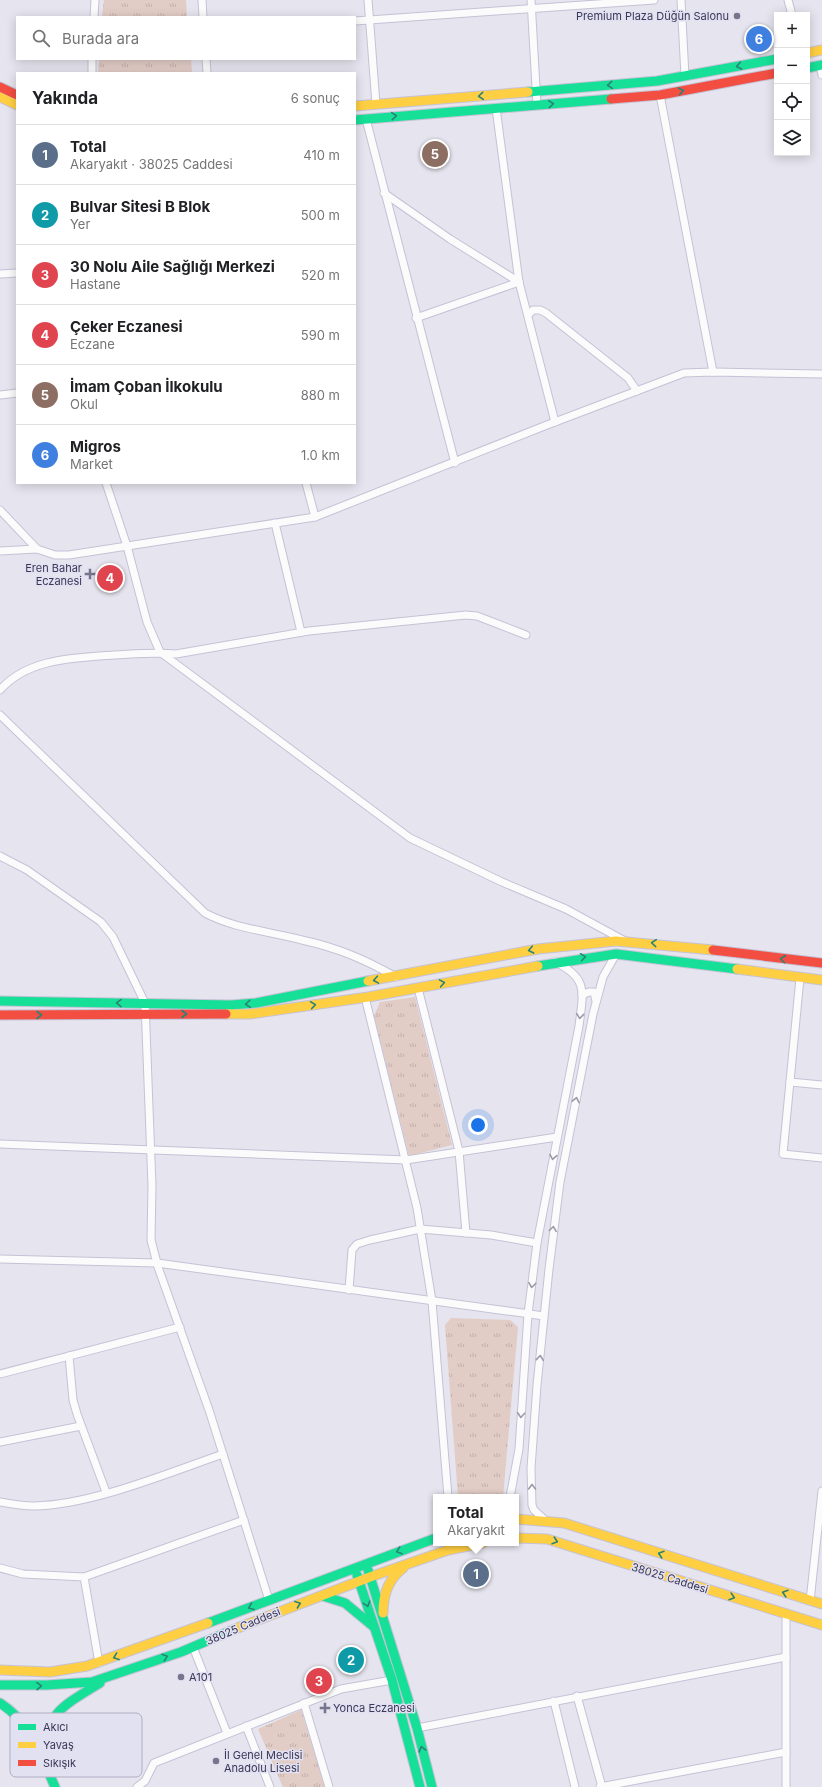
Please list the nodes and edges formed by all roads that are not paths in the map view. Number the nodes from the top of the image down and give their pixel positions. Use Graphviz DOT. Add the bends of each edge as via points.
graph roads {
  1 [pos="95,0"];
  2 [pos="202,0"];
  3 [pos="368,0"];
  4 [pos="531,0"];
  5 [pos="654,0"];
  6 [pos="681,0"];
  7 [pos="788,0"];
  8 [pos="531,10"];
  9 [pos="791,12"];
  10 [pos="94,16"];
  11 [pos="203,16"];
  12 [pos="369,20"];
  13 [pos="356,21"];
  14 [pos="822,50"];
  15 [pos="810,52"];
  16 [pos="92,60"];
  17 [pos="206,60"];
  18 [pos="774,60"];
  19 [pos="821,65"];
  20 [pos="810,67"];
  21 [pos="92,72"];
  22 [pos="207,72"];
  23 [pos="774,74"];
  24 [pos="822,75"];
  25 [pos="685,76"];
  26 [pos="0,87"];
  27 [pos="535,91"];
  28 [pos="16,95"];
  29 [pos="660,95"];
  30 [pos="0,97"];
  31 [pos="16,104"];
  32 [pos="376,104"];
  33 [pos="537,105"];
  34 [pos="356,106"];
  35 [pos="496,108"];
  36 [pos="366,119"];
  37 [pos="356,120"];
  38 [pos="384,193"];
  39 [pos="16,273"];
  40 [pos="0,274"];
  41 [pos="519,282"];
  42 [pos="528,314"];
  43 [pos="416,318"];
  44 [pos="713,372"];
  45 [pos="822,374"];
  46 [pos="637,391"];
  47 [pos="16,393"];
  48 [pos="0,395"];
  49 [pos="555,422"];
  50 [pos="455,463"];
  51 [pos="106,484"];
  52 [pos="306,484"];
  53 [pos="0,510"];
  54 [pos="316,517"];
  55 [pos="275,523"];
  56 [pos="127,546"];
  57 [pos="37,549"];
  58 [pos="0,550"];
  59 [pos="301,632"];
  60 [pos="526,635"];
  61 [pos="160,652"];
  62 [pos="0,690"];
  63 [pos="0,715"];
  64 [pos="0,856"];
  65 [pos="626,941"];
  66 [pos="616,954"];
  67 [pos="554,962"];
  68 [pos="822,963"];
  69 [pos="396,977"];
  70 [pos="800,978"];
  71 [pos="822,980"];
  72 [pos="418,988"];
  73 [pos="582,995"];
  74 [pos="365,997"];
  75 [pos="0,1001"];
  76 [pos="145,1003"];
  77 [pos="596,1003"];
  78 [pos="145,1014"];
  79 [pos="0,1015"];
  80 [pos="790,1082"];
  81 [pos="822,1085"];
  82 [pos="557,1137"];
  83 [pos="0,1144"];
  84 [pos="150,1150"];
  85 [pos="459,1151"];
  86 [pos="822,1158"];
  87 [pos="406,1160"];
  88 [pos="420,1229"];
  89 [pos="466,1233"];
  90 [pos="536,1242"];
  91 [pos="0,1259"];
  92 [pos="157,1263"];
  93 [pos="349,1290"];
  94 [pos="432,1301"];
  95 [pos="528,1314"];
  96 [pos="544,1316"];
  97 [pos="180,1327"];
  98 [pos="70,1356"];
  99 [pos="0,1374"];
  100 [pos="81,1426"];
  101 [pos="0,1442"];
  102 [pos="223,1454"];
  103 [pos="822,1491"];
  104 [pos="106,1492"];
  105 [pos="448,1494"];
  106 [pos="511,1494"];
  107 [pos="0,1502"];
  108 [pos="519,1518"];
  109 [pos="244,1520"];
  110 [pos="546,1521"];
  111 [pos="519,1538"];
  112 [pos="433,1539"];
  113 [pos="468,1546"];
  114 [pos="414,1562"];
  115 [pos="366,1563"];
  116 [pos="355,1567"];
  117 [pos="0,1568"];
  118 [pos="84,1577"];
  119 [pos="370,1577"];
  120 [pos="359,1581"];
  121 [pos="321,1595"];
  122 [pos="269,1600"];
  123 [pos="810,1601"];
  124 [pos="822,1604"];
  125 [pos="786,1614"];
  126 [pos="822,1625"];
  127 [pos="379,1626"];
  128 [pos="193,1647"];
  129 [pos="786,1657"];
  130 [pos="99,1663"];
  131 [pos="0,1670"];
  132 [pos="112,1676"];
  133 [pos="392,1680"];
  134 [pos="0,1685"];
  135 [pos="577,1696"];
  136 [pos="554,1701"];
  137 [pos="0,1703"];
  138 [pos="304,1703"];
  139 [pos="13,1713"];
  140 [pos="55,1713"];
  141 [pos="246,1726"];
  142 [pos="417,1728"];
  143 [pos="227,1733"];
  144 [pos="786,1752"];
  145 [pos="51,1777"];
  146 [pos="146,1784"];
  147 [pos="55,1787"];
  148 [pos="137,1787"];
  149 [pos="270,1787"];
  150 [pos="329,1787"];
  151 [pos="420,1787"];
  152 [pos="432,1787"];
  153 [pos="575,1787"];
  154 [pos="601,1787"];
  155 [pos="786,1787"];
  1 -- 10 [label="street"];
  2 -- 11 [label="street"];
  3 -- 12 [label="street"];
  4 -- 8 [label="street"];
  5 -- 8 [label="street"];
  6 -- 25 [label="street"];
  7 -- 9 [label="street"];
  8 -- 12 [label="street"];
  8 -- 27 [label="street"];
  12 -- 13 [label="street"];
  12 -- 32 [label="street"];
  14 -- 15 [label="street"];
  16 -- 21 [label="street"];
  17 -- 22 [label="street"];
  18 -- 25 [label="street, one-way"];
  19 -- 20 [label="street"];
  19 -- 24 [label="street"];
  29 -- 23 [label="street, one-way"];
  25 -- 27 [label="street, one-way" via="657,82"];
  26 -- 28 [label="street"];
  27 -- 32 [label="street, one-way"];
  27 -- 33 [label="street"];
  33 -- 29 [label="street, one-way"];
  29 -- 44 [label="street"];
  30 -- 31 [label="street"];
  32 -- 34 [label="street"];
  33 -- 35 [label="street"];
  36 -- 35 [label="street, one-way"];
  35 -- 41 [label="street"];
  36 -- 37 [label="street"];
  36 -- 38 [label="street"];
  38 -- 41 [label="street" via="450,239"];
  38 -- 43 [label="street"];
  39 -- 40 [label="street"];
  41 -- 42 [label="street"];
  41 -- 43 [label="street"];
  42 -- 46 [label="street" via="533,310 546,313 628,378"];
  42 -- 49 [label="street"];
  43 -- 50 [label="street"];
  44 -- 45 [label="street"];
  44 -- 46 [label="street" via="684,373"];
  46 -- 49 [label="street"];
  47 -- 48 [label="street"];
  49 -- 50 [label="street"];
  50 -- 54 [label="street"];
  51 -- 56 [label="street"];
  52 -- 54 [label="street"];
  53 -- 57 [label="street"];
  54 -- 55 [label="street"];
  55 -- 56 [label="street"];
  55 -- 59 [label="street"];
  56 -- 57 [label="street" via="69,555 55,555"];
  56 -- 61 [label="street" via="148,622"];
  57 -- 58 [label="street"];
  59 -- 60 [label="street" via="466,615 477,616"];
  59 -- 61 [label="street" via="176,654"];
  61 -- 62 [label="street" via="48,662 12,679"];
  61 -- 65 [label="street" via="410,838 566,909"];
  63 -- 69 [label="street" via="206,913 224,921 305,940 363,959"];
  64 -- 76 [label="street" via="27,870 101,922 112,937"];
  68 -- 65 [label="street, one-way"];
  65 -- 69 [label="street, one-way" via="538,949"];
  67 -- 66 [label="street, one-way"];
  66 -- 70 [label="street"];
  66 -- 77 [label="street" via="603,977"];
  72 -- 67 [label="street, one-way"];
  67 -- 73 [label="street" via="567,968 579,981"];
  69 -- 76 [label="street, one-way" via="256,1003"];
  70 -- 71 [label="street"];
  70 -- 80 [label="street"];
  72 -- 74 [label="street"];
  72 -- 85 [label="street"];
  73 -- 77 [label="street" via="594,992"];
  73 -- 82 [label="street, one-way" via="579,1026"];
  78 -- 74 [label="street, one-way" via="250,1014"];
  74 -- 87 [label="street"];
  76 -- 75 [label="street, one-way"];
  76 -- 78 [label="street"];
  96 -- 77 [label="street, one-way" via="560,1182"];
  79 -- 78 [label="street, one-way"];
  78 -- 84 [label="street"];
  80 -- 81 [label="street"];
  80 -- 86 [label="street" via="783,1154"];
  82 -- 85 [label="street"];
  82 -- 90 [label="street, one-way"];
  83 -- 84 [label="street"];
  84 -- 87 [label="street"];
  84 -- 92 [label="street" via="151,1240"];
  85 -- 87 [label="street"];
  85 -- 89 [label="street"];
  87 -- 88 [label="street"];
  88 -- 89 [label="street"];
  88 -- 93 [label="street" via="357,1244 352,1250"];
  88 -- 94 [label="street"];
  89 -- 90 [label="street"];
  90 -- 95 [label="street, one-way"];
  91 -- 92 [label="street"];
  92 -- 93 [label="street"];
  92 -- 97 [label="street"];
  93 -- 94 [label="street"];
  94 -- 95 [label="street"];
  94 -- 105 [label="street"];
  95 -- 96 [label="street"];
  95 -- 106 [label="street, one-way" via="519,1450"];
  110 -- 96 [label="street, one-way" via="534,1510 532,1499"];
  97 -- 98 [label="street"];
  97 -- 102 [label="street"];
  98 -- 99 [label="street"];
  98 -- 100 [label="street" via="73,1400"];
  100 -- 101 [label="street"];
  100 -- 104 [label="street"];
  102 -- 104 [label="street"];
  102 -- 109 [label="street"];
  103 -- 123 [label="street"];
  104 -- 107 [label="street" via="62,1503 34,1506"];
  108 -- 110 [label="street, 38025 Caddesi"];
  109 -- 118 [label="street"];
  109 -- 122 [label="street"];
  123 -- 110 [label="street, 38025 Caddesi, one-way" via="564,1523"];
  111 -- 125 [label="street, 38025 Caddesi, one-way" via="547,1539"];
  112 -- 115 [label="street, 38025 Caddesi, one-way"];
  113 -- 114 [label="street, 38025 Caddesi"];
  114 -- 119 [label="street, 38025 Caddesi"];
  114 -- 127 [label="street" via="391,1578"];
  115 -- 116 [label="street, 38025 Caddesi"];
  115 -- 119 [label="street"];
  116 -- 120 [label="street"];
  116 -- 122 [label="street, 38025 Caddesi"];
  117 -- 118 [label="street" via="23,1574"];
  118 -- 130 [label="street"];
  119 -- 120 [label="street, 38025 Caddesi"];
  119 -- 127 [label="street"];
  120 -- 121 [label="street, 38025 Caddesi"];
  120 -- 127 [label="street, one-way"];
  121 -- 127 [label="street" via="336,1597"];
  128 -- 121 [label="street, 38025 Caddesi, one-way"];
  122 -- 130 [label="street, 38025 Caddesi, one-way"];
  123 -- 124 [label="street, 38025 Caddesi"];
  125 -- 126 [label="street, 38025 Caddesi"];
  125 -- 129 [label="street"];
  127 -- 133 [label="street"];
  127 -- 142 [label="street"];
  132 -- 128 [label="street, 38025 Caddesi, one-way"];
  128 -- 143 [label="street"];
  129 -- 135 [label="street"];
  129 -- 144 [label="street"];
  130 -- 131 [label="street, 38025 Caddesi" via="48,1673"];
  134 -- 132 [label="street, 38025 Caddesi, one-way" via="47,1686 92,1682"];
  132 -- 140 [label="street" via="62,1706"];
  133 -- 138 [label="street" via="341,1689"];
  133 -- 151 [label="street"];
  135 -- 136 [label="street"];
  135 -- 154 [label="street"];
  136 -- 142 [label="street"];
  136 -- 153 [label="street"];
  137 -- 139 [label="street"];
  138 -- 141 [label="street"];
  138 -- 150 [label="street"];
  141 -- 143 [label="street"];
  141 -- 149 [label="street"];
  152 -- 142 [label="street, one-way"];
  143 -- 146 [label="street" via="154,1763"];
  144 -- 154 [label="street"];
  144 -- 155 [label="street"];
  145 -- 147 [label="street"];
  146 -- 148 [label="street"];
}
